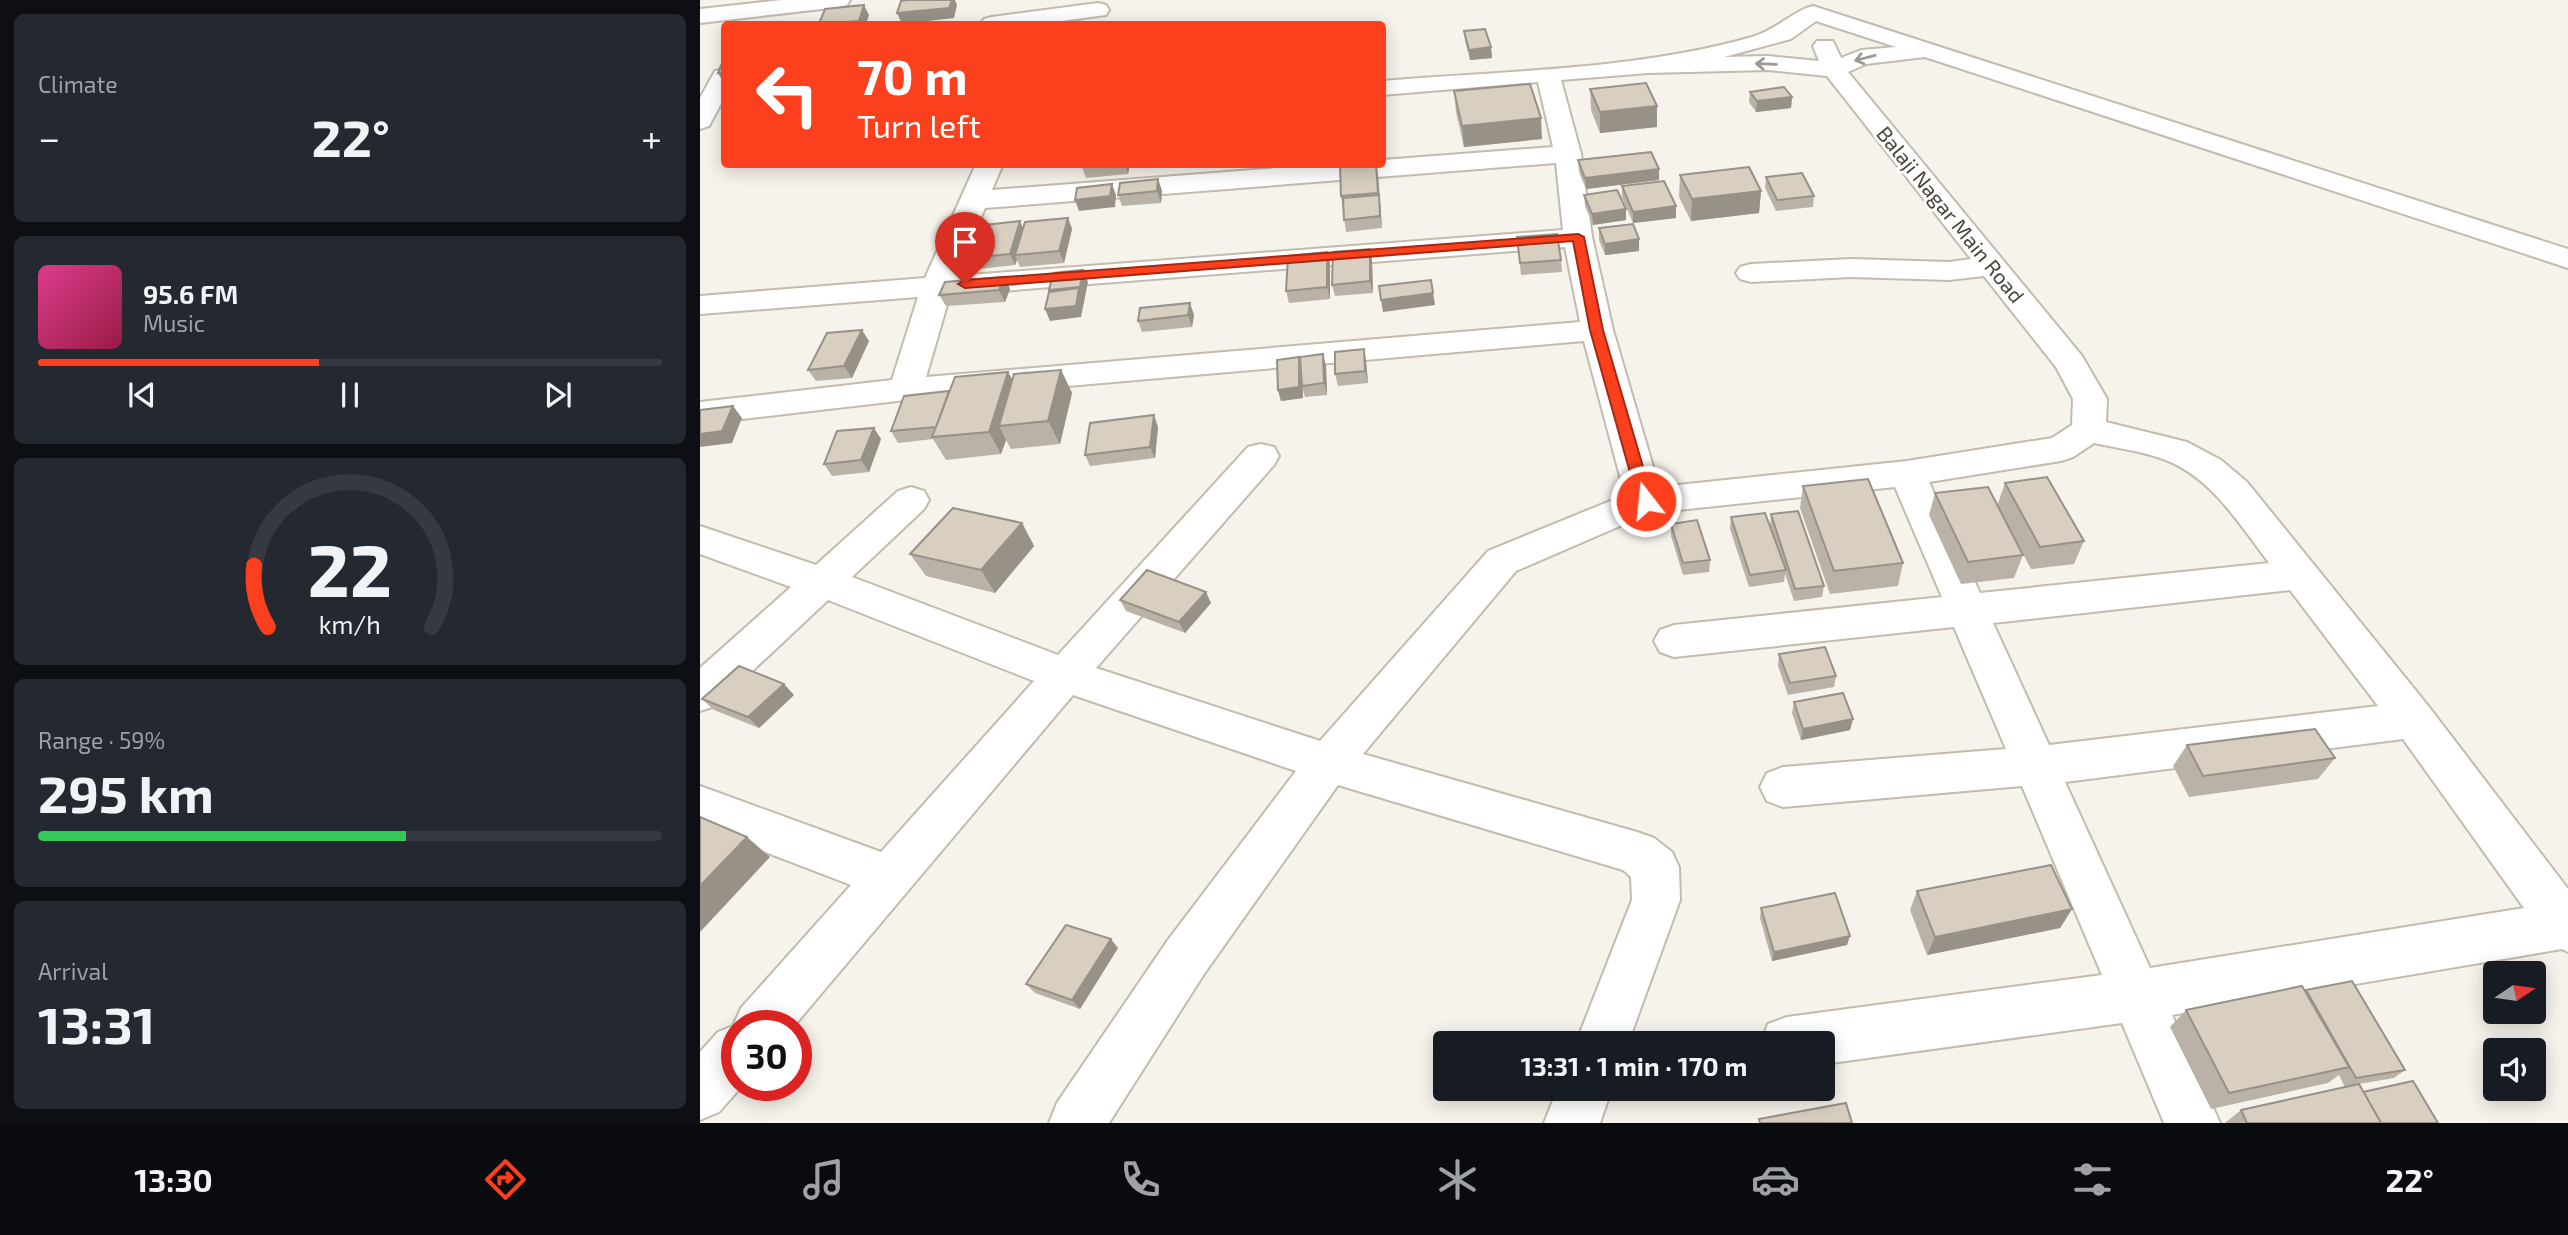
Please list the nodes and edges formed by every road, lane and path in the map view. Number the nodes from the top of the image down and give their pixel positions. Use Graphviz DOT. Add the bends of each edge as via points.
graph roads {
  1 [pos="839,0"];
  2 [pos="1010,0"];
  3 [pos="1808,7"];
  4 [pos="1098,10"];
  5 [pos="752,11"];
  6 [pos="700,16"];
  7 [pos="1001,21"];
  8 [pos="1021,21"];
  9 [pos="1946,55"];
  10 [pos="721,60"];
  11 [pos="700,64"];
  12 [pos="1648,66"];
  13 [pos="1834,70"];
  14 [pos="1548,76"];
  15 [pos="721,82"];
  16 [pos="1386,88"];
  17 [pos="700,121"];
  18 [pos="721,134"];
  19 [pos="700,135"];
  20 [pos="1568,154"];
  21 [pos="988,168"];
  22 [pos="975,200"];
  23 [pos="1578,237"];
  24 [pos="2568,259"];
  25 [pos="1990,266"];
  26 [pos="1751,273"];
  27 [pos="937,286"];
  28 [pos="700,305"];
  29 [pos="1597,330"];
  30 [pos="906,389"];
  31 [pos="700,413"];
  32 [pos="2089,430"];
  33 [pos="1261,456"];
  34 [pos="1907,473"];
  35 [pos="911,500"];
  36 [pos="1646,501"];
  37 [pos="700,540"];
  38 [pos="2298,575"];
  39 [pos="822,582"];
  40 [pos="1966,608"];
  41 [pos="1674,641"];
  42 [pos="1065,675"];
  43 [pos="700,694"];
  44 [pos="2414,720"];
  45 [pos="1328,763"];
  46 [pos="2036,766"];
  47 [pos="1783,787"];
  48 [pos="700,806"];
  49 [pos="889,877"];
  50 [pos="2567,927"];
  51 [pos="2136,996"];
  52 [pos="773,1010"];
  53 [pos="1607,1031"];
  54 [pos="1835,1037"];
  55 [pos="721,1069"];
  56 [pos="700,1093"];
  57 [pos="1580,1101"];
  58 [pos="1077,1123"];
  59 [pos="1572,1123"];
  60 [pos="2192,1123"];
  1 -- 5 [label="street"];
  2 -- 7 [label="street"];
  3 -- 9 [label="street"];
  3 -- 12 [label="street" via="1783,34"];
  3 -- 13 [label="street, Balaji Nagar Main Road"];
  4 -- 8 [label="street"];
  5 -- 6 [label="street"];
  9 -- 13 [label="street, one-way" via="1861,57"];
  9 -- 24 [label="street"];
  10 -- 11 [label="street"];
  13 -- 12 [label="street, one-way" via="1768,63"];
  12 -- 14 [label="street"];
  13 -- 25 [label="street, Balaji Nagar Main Road"];
  14 -- 16 [label="street"];
  14 -- 20 [label="street"];
  15 -- 17 [label="street"];
  18 -- 19 [label="street"];
  20 -- 22 [label="street"];
  20 -- 23 [label="street"];
  21 -- 22 [label="street"];
  22 -- 27 [label="street"];
  23 -- 27 [label="street"];
  23 -- 29 [label="street"];
  25 -- 26 [label="street" via="1949,271 1851,268"];
  25 -- 32 [label="street, Balaji Nagar Main Road" via="2070,363 2090,399"];
  27 -- 28 [label="street"];
  27 -- 30 [label="street"];
  29 -- 30 [label="street"];
  29 -- 36 [label="street"];
  30 -- 31 [label="street"];
  32 -- 34 [label="street" via="2061,449"];
  32 -- 38 [label="street" via="2175,450 2208,469 2234,491"];
  33 -- 42 [label="street"];
  34 -- 36 [label="street"];
  34 -- 40 [label="street"];
  35 -- 39 [label="street"];
  36 -- 45 [label="street" via="1502,561"];
  37 -- 39 [label="street"];
  38 -- 40 [label="street"];
  38 -- 44 [label="street"];
  39 -- 42 [label="street"];
  39 -- 43 [label="street"];
  40 -- 41 [label="street"];
  40 -- 46 [label="street"];
  42 -- 45 [label="street"];
  42 -- 49 [label="street"];
  44 -- 46 [label="street"];
  44 -- 50 [label="street"];
  45 -- 53 [label="street" via="1637,853 1655,867 1656,900"];
  45 -- 58 [label="street" via="1186,957"];
  46 -- 47 [label="street"];
  46 -- 51 [label="street"];
  48 -- 49 [label="street"];
  49 -- 52 [label="street"];
  50 -- 51 [label="street"];
  51 -- 54 [label="street"];
  51 -- 60 [label="street"];
  55 -- 56 [label="street"];
  57 -- 59 [label="street"];
}
